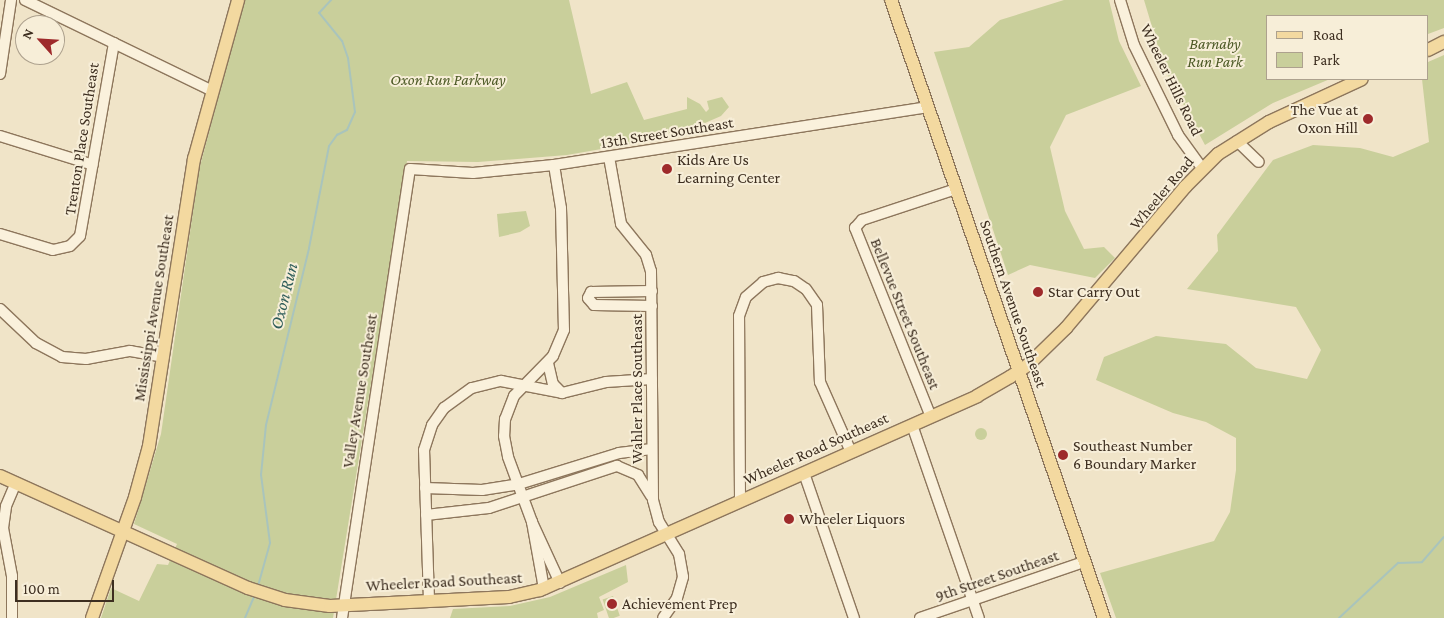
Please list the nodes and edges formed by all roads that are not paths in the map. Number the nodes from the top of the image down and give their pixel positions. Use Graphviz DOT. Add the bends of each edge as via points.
graph roads {
  1 [pos="11,0"];
  2 [pos="26,0"];
  3 [pos="238,0"];
  4 [pos="891,0"];
  5 [pos="1120,0"];
  6 [pos="1444,42"];
  7 [pos="114,43"];
  8 [pos="1429,50"];
  9 [pos="0,74"];
  10 [pos="1360,80"];
  11 [pos="212,91"];
  12 [pos="927,107"];
  13 [pos="0,136"];
  14 [pos="1237,141"];
  15 [pos="609,157"];
  16 [pos="1259,162"];
  17 [pos="93,165"];
  18 [pos="554,165"];
  19 [pos="1202,168"];
  20 [pos="410,169"];
  21 [pos="956,189"];
  22 [pos="0,234"];
  23 [pos="652,291"];
  24 [pos="652,306"];
  25 [pos="0,309"];
  26 [pos="163,357"];
  27 [pos="548,363"];
  28 [pos="1019,371"];
  29 [pos="652,380"];
  30 [pos="524,384"];
  31 [pos="562,393"];
  32 [pos="931,417"];
  33 [pos="912,425"];
  34 [pos="652,449"];
  35 [pos="852,452"];
  36 [pos="617,453"];
  37 [pos="623,468"];
  38 [pos="804,473"];
  39 [pos="0,476"];
  40 [pos="561,479"];
  41 [pos="16,483"];
  42 [pos="519,484"];
  43 [pos="425,488"];
  44 [pos="524,498"];
  45 [pos="653,500"];
  46 [pos="740,500"];
  47 [pos="426,515"];
  48 [pos="532,522"];
  49 [pos="123,530"];
  50 [pos="668,534"];
  51 [pos="1084,562"];
  52 [pos="560,583"];
  53 [pos="544,589"];
  54 [pos="429,600"];
  55 [pos="973,600"];
  56 [pos="343,604"];
  57 [pos="12,618"];
  58 [pos="92,618"];
  59 [pos="342,618"];
  60 [pos="663,618"];
  61 [pos="854,618"];
  62 [pos="920,618"];
  63 [pos="979,618"];
  64 [pos="1104,618"];
  1 -- 9 [label="street"];
  2 -- 7 [label="street"];
  3 -- 11 [label="main road, Mississippi Avenue Southeast"];
  4 -- 12 [label="main road, Southern Avenue Southeast"];
  5 -- 19 [label="street, Wheeler Hills Road" via="1137,52 1178,135"];
  6 -- 8 [label="main road"];
  7 -- 11 [label="street"];
  7 -- 17 [label="street, Trenton Place Southeast"];
  10 -- 14 [label="main road, Wheeler Road" via="1278,117"];
  11 -- 26 [label="main road, Mississippi Avenue Southeast" via="194,159"];
  12 -- 15 [label="street, 13th Street Southeast"];
  12 -- 21 [label="main road, Southern Avenue Southeast"];
  13 -- 17 [label="street"];
  14 -- 16 [label="street"];
  14 -- 19 [label="main road, Wheeler Road"];
  15 -- 18 [label="street, 13th Street Southeast"];
  15 -- 23 [label="street, Wahler Place Southeast" via="621,224 649,261"];
  17 -- 22 [label="street, Trenton Place Southeast" via="84,224 78,239 64,248 53,250"];
  18 -- 20 [label="street, 13th Street Southeast" via="473,173"];
  18 -- 27 [label="street" via="561,208 564,322 559,347"];
  19 -- 28 [label="main road, Wheeler Road" via="1062,332"];
  20 -- 56 [label="street, Valley Avenue Southeast"];
  21 -- 28 [label="main road, Southern Avenue Southeast"];
  21 -- 32 [label="street, Bellevue Street Southeast" via="858,222 855,232"];
  23 -- 24 [label="street, Wahler Place Southeast"];
  23 -- 24 [label="street" via="591,292 588,298 594,305"];
  24 -- 29 [label="street, Wahler Place Southeast"];
  25 -- 26 [label="street" via="40,346 62,357 86,359 130,351"];
  26 -- 49 [label="main road, Mississippi Avenue Southeast" via="149,446"];
  27 -- 30 [label="street"];
  27 -- 31 [label="street" via="551,379"];
  28 -- 32 [label="main road, Wheeler Road Southeast" via="990,389"];
  28 -- 51 [label="main road, Southern Avenue Southeast"];
  29 -- 31 [label="street" via="606,382"];
  29 -- 34 [label="street, Wahler Place Southeast"];
  30 -- 31 [label="street"];
  30 -- 42 [label="street" via="508,408 504,430 506,452"];
  30 -- 43 [label="street" via="510,381 488,383 457,396 444,408 426,442"];
  32 -- 33 [label="main road, Wheeler Road Southeast"];
  33 -- 35 [label="main road, Wheeler Road Southeast"];
  33 -- 55 [label="street"];
  34 -- 36 [label="street"];
  34 -- 45 [label="street, Wahler Place Southeast"];
  35 -- 38 [label="main road, Wheeler Road Southeast"];
  35 -- 46 [label="street" via="820,382 817,304 806,289 794,281 776,278 763,282 746,296 739,316"];
  36 -- 37 [label="street"];
  36 -- 40 [label="street"];
  37 -- 40 [label="street"];
  37 -- 45 [label="street" via="638,474"];
  38 -- 46 [label="main road, Wheeler Road Southeast"];
  38 -- 61 [label="street"];
  39 -- 41 [label="main road, Wheeler Road Southeast"];
  40 -- 42 [label="street"];
  40 -- 44 [label="street"];
  41 -- 49 [label="main road, Wheeler Road Southeast"];
  41 -- 57 [label="street" via="6,506 3,528 13,582"];
  42 -- 43 [label="street" via="482,490"];
  42 -- 44 [label="street"];
  43 -- 47 [label="street"];
  44 -- 47 [label="street" via="463,513"];
  44 -- 48 [label="street"];
  45 -- 50 [label="street, Wahler Place Southeast" via="659,522"];
  46 -- 50 [label="main road, Wheeler Road Southeast"];
  47 -- 54 [label="street"];
  48 -- 52 [label="street"];
  48 -- 53 [label="street"];
  49 -- 56 [label="main road, Wheeler Road Southeast" via="263,594 315,605"];
  49 -- 58 [label="main road, Mississippi Avenue Southeast"];
  50 -- 52 [label="main road, Wheeler Road Southeast"];
  50 -- 60 [label="street, Wahler Place Southeast" via="679,554 683,577 677,598"];
  51 -- 55 [label="street, 9th Street Southeast"];
  51 -- 64 [label="main road, Southern Avenue Southeast"];
  52 -- 53 [label="main road, Wheeler Road Southeast"];
  53 -- 54 [label="main road, Wheeler Road Southeast" via="509,596"];
  54 -- 56 [label="main road, Wheeler Road Southeast"];
  55 -- 62 [label="street, 9th Street Southeast"];
  55 -- 63 [label="street"];
  56 -- 59 [label="street, Valley Avenue Southeast"];
}
